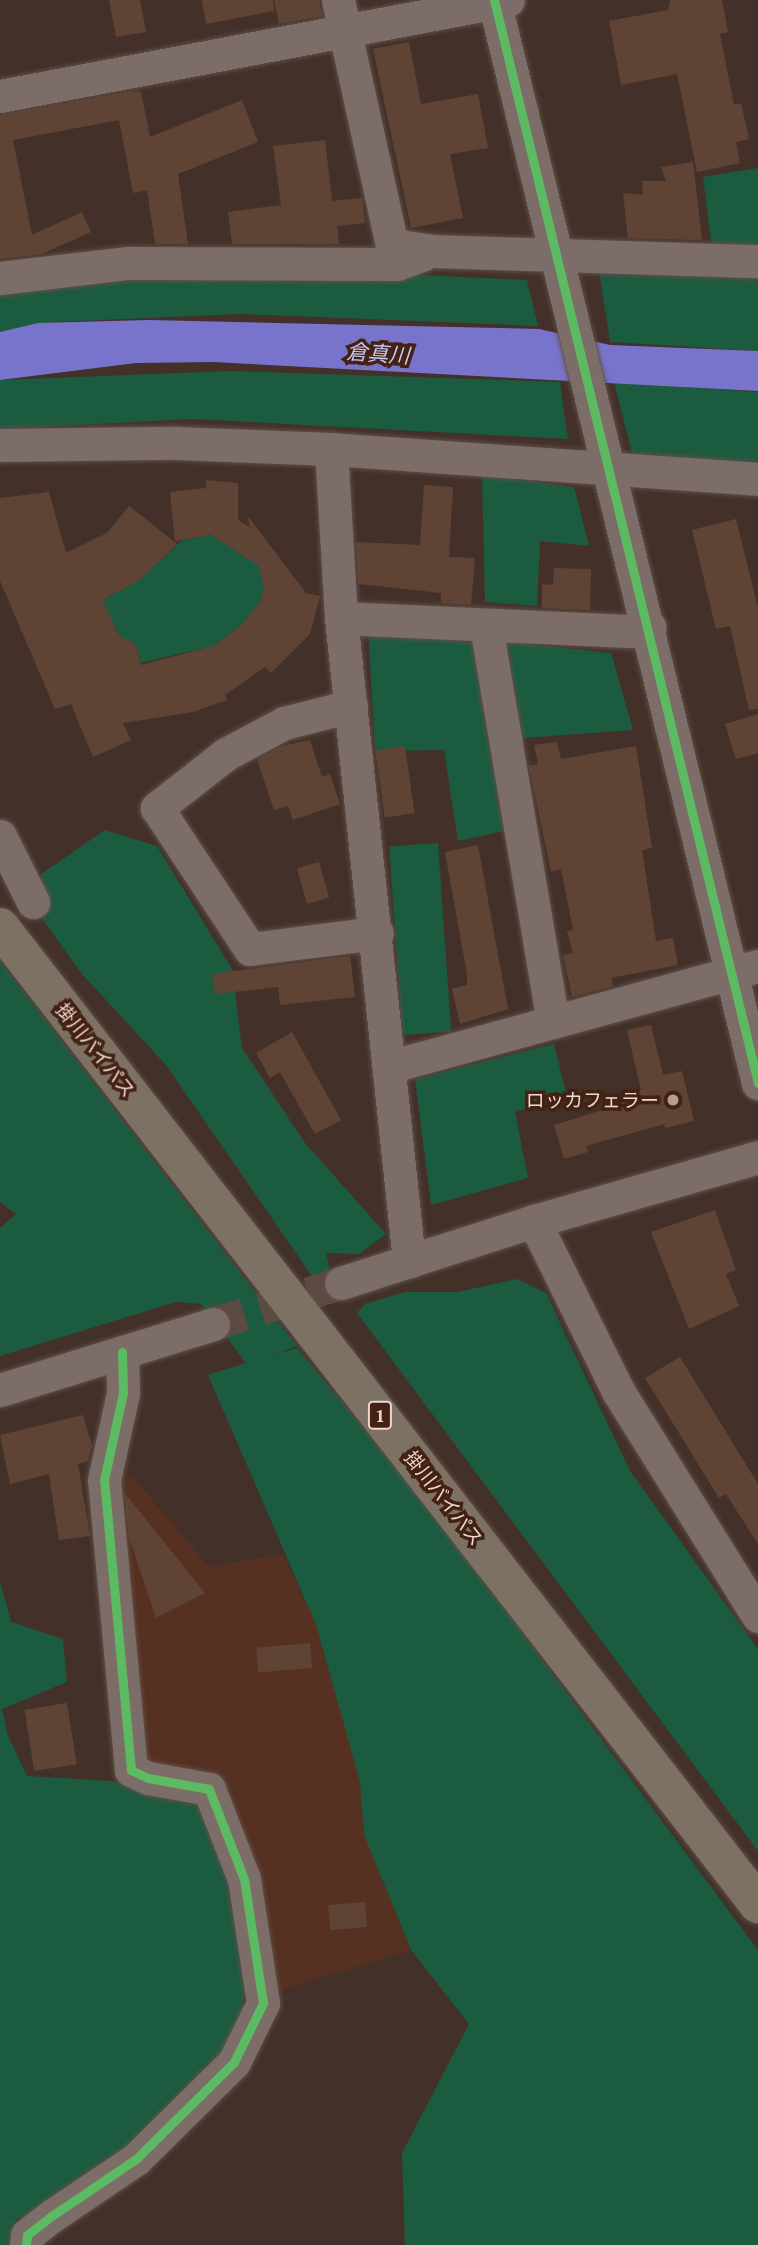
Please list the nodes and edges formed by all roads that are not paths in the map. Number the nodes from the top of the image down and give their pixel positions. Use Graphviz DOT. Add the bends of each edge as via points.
graph roads {
  1 [pos="499,1"];
  2 [pos="341,15"];
  3 [pos="0,96"];
  4 [pos="432,251"];
  5 [pos="758,261"];
  6 [pos="560,268"];
  7 [pos="0,278"];
  8 [pos="0,445"];
  9 [pos="331,449"];
  10 [pos="604,452"];
  11 [pos="758,479"];
  12 [pos="341,618"];
  13 [pos="486,626"];
  14 [pos="650,627"];
  15 [pos="351,706"];
  16 [pos="0,836"];
  17 [pos="33,902"];
  18 [pos="0,927"];
  19 [pos="377,933"];
  20 [pos="744,969"];
  21 [pos="553,1021"];
  22 [pos="392,1066"];
  23 [pos="758,1083"];
  24 [pos="758,1157"];
  25 [pos="534,1221"];
  26 [pos="409,1261"];
  27 [pos="341,1283"];
  28 [pos="213,1324"];
  29 [pos="122,1352"];
  30 [pos="0,1390"];
  31 [pos="758,1616"];
  32 [pos="758,1904"];
  33 [pos="26,2245"];
  1 -- 2 [label="street"];
  1 -- 6 [label="street"];
  2 -- 3 [label="street"];
  2 -- 4 [label="street" via="393,244"];
  4 -- 6 [label="street"];
  4 -- 7 [label="street" via="397,264 128,263"];
  5 -- 6 [label="street"];
  6 -- 10 [label="street"];
  8 -- 9 [label="street" via="163,443"];
  9 -- 10 [label="street"];
  9 -- 12 [label="street"];
  10 -- 11 [label="street"];
  10 -- 14 [label="street"];
  12 -- 13 [label="street"];
  12 -- 15 [label="street"];
  13 -- 14 [label="street" via="629,631"];
  13 -- 21 [label="street"];
  14 -- 20 [label="street"];
  15 -- 19 [label="street"];
  15 -- 19 [label="street" via="272,730 226,754 157,808 250,949"];
  16 -- 17 [label="street"];
  18 -- 32 [label="highway, 掛川バイパス / 1"];
  19 -- 22 [label="street"];
  20 -- 21 [label="street"];
  20 -- 23 [label="street"];
  21 -- 22 [label="street"];
  22 -- 26 [label="street"];
  24 -- 25 [label="street"];
  25 -- 26 [label="street"];
  25 -- 31 [label="street" via="618,1391"];
  26 -- 27 [label="street"];
  28 -- 29 [label="street"];
  29 -- 30 [label="street"];
  29 -- 33 [label="street" via="123,1393 104,1480 131,1770 148,1778 209,1789 244,1880 263,2003 234,2062 135,2159 52,2215 27,2235"];
}
